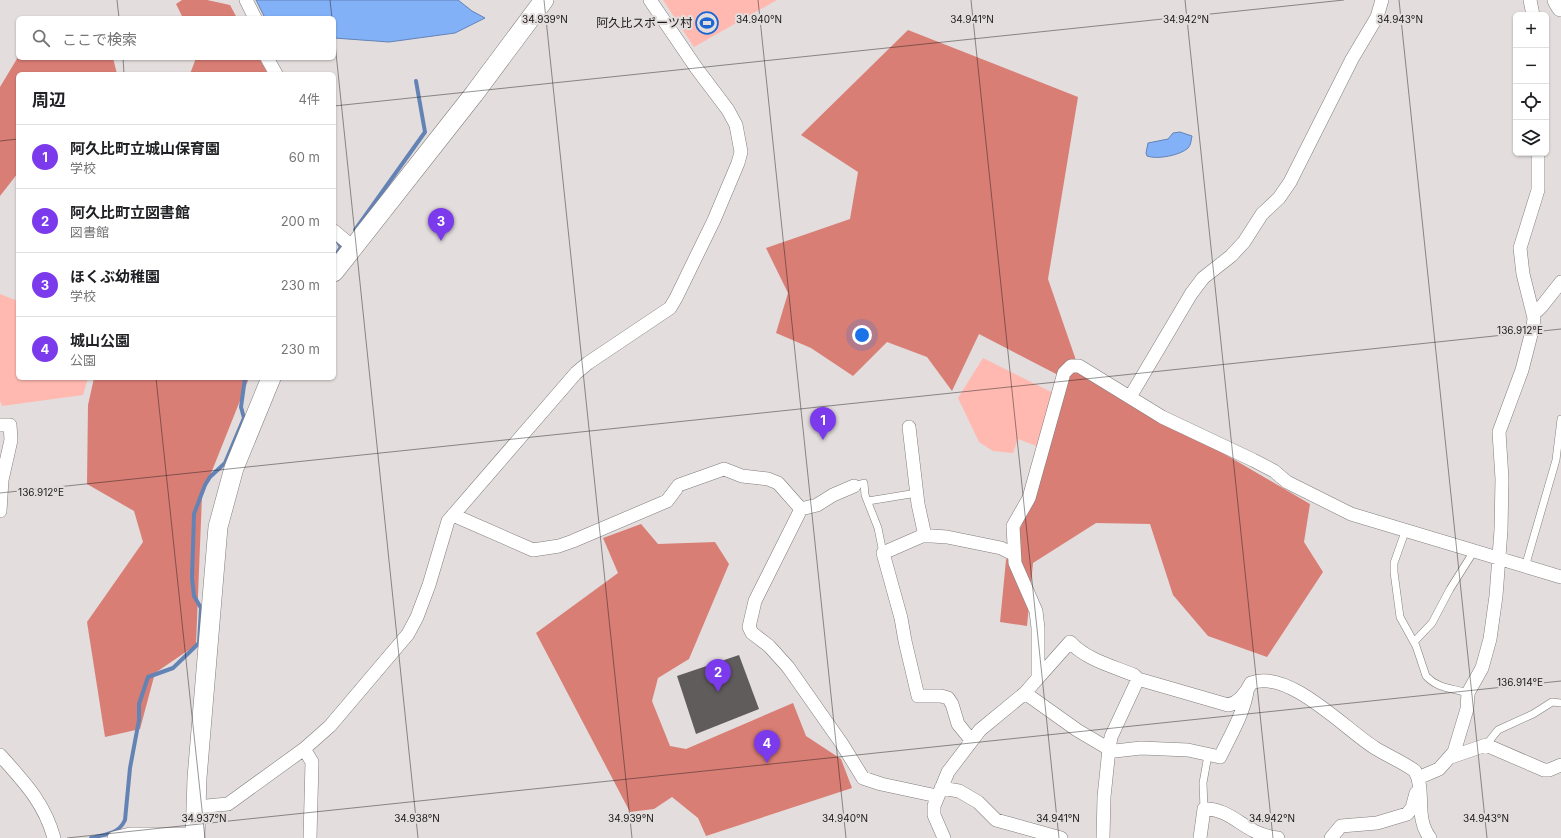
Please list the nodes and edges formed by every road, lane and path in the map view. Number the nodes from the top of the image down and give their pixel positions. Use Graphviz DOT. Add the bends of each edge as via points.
graph roads {
  1 [pos="246,0"];
  2 [pos="544,0"];
  3 [pos="650,0"];
  4 [pos="1382,0"];
  5 [pos="1530,0"];
  6 [pos="1557,0"];
  7 [pos="1561,7"];
  8 [pos="1532,12"];
  9 [pos="254,16"];
  10 [pos="268,60"];
  11 [pos="275,72"];
  12 [pos="1538,156"];
  13 [pos="336,232"];
  14 [pos="354,248"];
  15 [pos="336,270"];
  16 [pos="1561,282"];
  17 [pos="1531,306"];
  18 [pos="270,380"];
  19 [pos="1130,397"];
  20 [pos="1561,419"];
  21 [pos="0,425"];
  22 [pos="910,428"];
  23 [pos="854,486"];
  24 [pos="917,493"];
  25 [pos="868,501"];
  26 [pos="800,509"];
  27 [pos="0,511"];
  28 [pos="452,516"];
  29 [pos="1406,530"];
  30 [pos="925,536"];
  31 [pos="1474,551"];
  32 [pos="883,553"];
  33 [pos="1013,554"];
  34 [pos="1499,558"];
  35 [pos="1525,566"];
  36 [pos="1561,577"];
  37 [pos="1414,642"];
  38 [pos="1038,678"];
  39 [pos="1138,679"];
  40 [pos="1247,690"];
  41 [pos="1025,693"];
  42 [pos="1468,693"];
  43 [pos="1561,703"];
  44 [pos="971,740"];
  45 [pos="1486,745"];
  46 [pos="304,749"];
  47 [pos="1110,749"];
  48 [pos="0,755"];
  49 [pos="1208,755"];
  50 [pos="1451,758"];
  51 [pos="1561,765"];
  52 [pos="1419,780"];
  53 [pos="939,792"];
  54 [pos="196,807"];
  55 [pos="1204,809"];
  56 [pos="195,836"];
  57 [pos="1264,837"];
  58 [pos="1429,837"];
  59 [pos="54,838"];
  60 [pos="114,838"];
  61 [pos="310,838"];
  62 [pos="944,838"];
  63 [pos="1061,838"];
  64 [pos="1103,838"];
  65 [pos="1200,838"];
  66 [pos="1278,838"];
  67 [pos="1331,838"];
  1 -- 9 [label="street"];
  2 -- 14 [label="street"];
  3 -- 28 [label="street" via="728,110 736,125 741,152 738,163 714,220 670,308 576,373"];
  4 -- 19 [label="street" via="1377,17 1352,59 1290,182 1279,198 1262,214 1244,242 1203,278 1191,294"];
  5 -- 8 [label="street"];
  6 -- 7 [label="street"];
  10 -- 11 [label="street"];
  12 -- 17 [label="street" via="1538,190 1520,248"];
  13 -- 14 [label="street"];
  14 -- 15 [label="street"];
  16 -- 17 [label="street" via="1542,306 1537,310"];
  17 -- 34 [label="street" via="1534,322 1528,348 1499,432 1502,479"];
  18 -- 54 [label="street" via="234,468 218,527"];
  19 -- 29 [label="street" via="1162,417 1253,460 1274,471 1287,482 1352,514"];
  19 -- 33 [label="street" via="1079,366 1068,367 1062,380 1029,498 1013,526"];
  20 -- 35 [label="lane" via="1556,460"];
  21 -- 27 [label="street" via="10,425 11,434 2,480"];
  22 -- 24 [label="street"];
  23 -- 25 [label="lane" via="864,484"];
  23 -- 26 [label="street" via="817,505"];
  24 -- 25 [label="lane"];
  24 -- 30 [label="street"];
  25 -- 32 [label="lane" via="877,523"];
  26 -- 28 [label="street" via="778,483 768,478 742,476 724,469 680,485 667,501 559,546 533,550"];
  26 -- 53 [label="street" via="755,601 749,627 788,666 863,778 881,784"];
  28 -- 46 [label="street" via="448,521 429,585 408,634 330,726"];
  29 -- 31 [label="street"];
  29 -- 37 [label="lane" via="1394,563 1394,572 1400,617"];
  30 -- 32 [label="street"];
  30 -- 33 [label="street" via="947,537 1001,548"];
  31 -- 34 [label="street"];
  31 -- 37 [label="lane" via="1432,623"];
  32 -- 44 [label="street" via="902,618 918,696 948,698 958,724"];
  33 -- 38 [label="street" via="1019,575 1036,611"];
  34 -- 35 [label="street"];
  34 -- 42 [label="street" via="1487,653"];
  35 -- 36 [label="street"];
  37 -- 42 [label="lane" via="1429,680 1444,688"];
  38 -- 39 [label="street" via="1070,642 1078,650 1099,662 1134,675"];
  38 -- 41 [label="street"];
  39 -- 40 [label="street" via="1222,704 1235,704"];
  39 -- 47 [label="street" via="1112,737"];
  40 -- 49 [label="street" via="1246,701 1220,757"];
  40 -- 52 [label="street" via="1251,683 1257,680 1268,680 1288,686 1374,747 1410,768"];
  41 -- 44 [label="street"];
  41 -- 47 [label="street" via="1077,730"];
  42 -- 50 [label="street" via="1468,709"];
  43 -- 45 [label="lane" via="1552,702 1498,730"];
  44 -- 53 [label="street" via="948,772"];
  45 -- 50 [label="street"];
  45 -- 51 [label="street" via="1544,770"];
  46 -- 54 [label="street" via="228,804"];
  46 -- 61 [label="street" via="312,762"];
  47 -- 49 [label="street" via="1115,752 1141,748 1188,750"];
  47 -- 64 [label="street" via="1104,797"];
  48 -- 59 [label="street" via="42,806"];
  49 -- 55 [label="lane"];
  50 -- 52 [label="street" via="1439,769"];
  52 -- 58 [label="street" via="1420,811"];
  52 -- 67 [label="street" via="1412,808 1407,814 1377,823 1341,826"];
  53 -- 62 [label="street" via="934,815"];
  53 -- 63 [label="street" via="959,791 978,802 996,820"];
  54 -- 56 [label="street"];
  55 -- 57 [label="street" via="1219,811"];
  55 -- 65 [label="street"];
  56 -- 60 [label="street" via="130,834"];
  57 -- 66 [label="street"];
}
